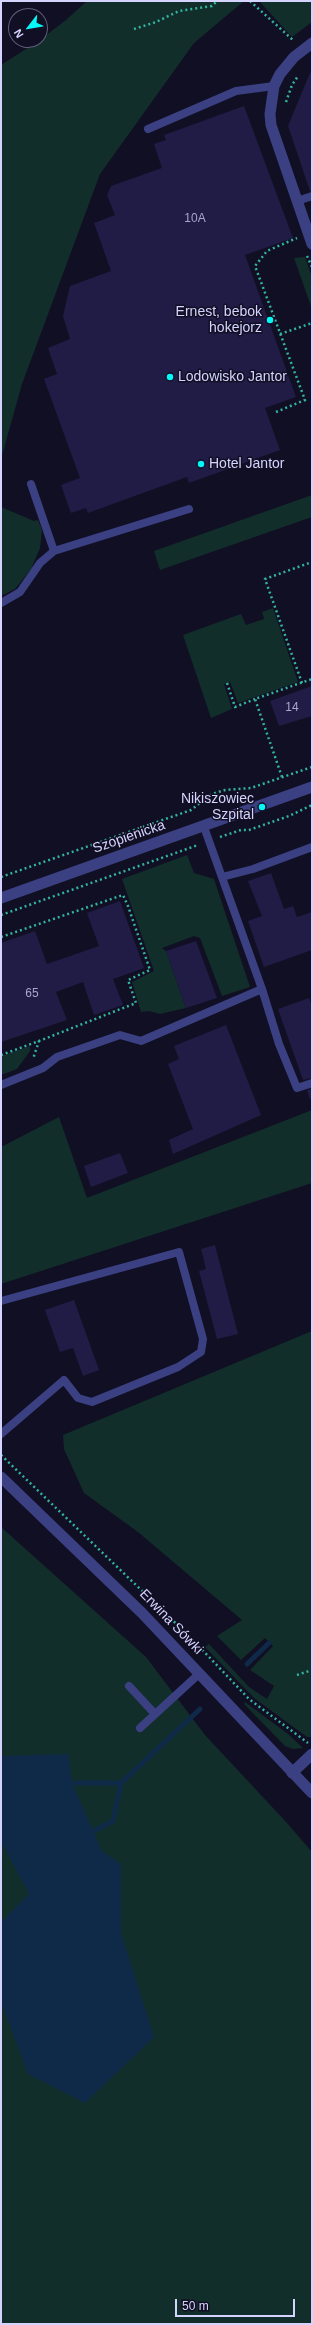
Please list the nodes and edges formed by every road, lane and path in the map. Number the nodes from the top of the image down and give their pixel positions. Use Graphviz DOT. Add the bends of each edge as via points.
graph roads {
  1 [pos="218,1"];
  2 [pos="250,1"];
  3 [pos="134,29"];
  4 [pos="301,38"];
  5 [pos="295,42"];
  6 [pos="312,43"];
  7 [pos="290,46"];
  8 [pos="300,72"];
  9 [pos="274,86"];
  10 [pos="285,108"];
  11 [pos="148,129"];
  12 [pos="312,196"];
  13 [pos="297,201"];
  14 [pos="300,237"];
  15 [pos="312,244"];
  16 [pos="312,322"];
  17 [pos="280,334"];
  18 [pos="276,412"];
  19 [pos="31,484"];
  20 [pos="189,509"];
  21 [pos="54,551"];
  22 [pos="312,562"];
  23 [pos="1,602"];
  24 [pos="312,679"];
  25 [pos="226,683"];
  26 [pos="302,683"];
  27 [pos="255,699"];
  28 [pos="312,767"];
  29 [pos="282,778"];
  30 [pos="312,787"];
  31 [pos="312,805"];
  32 [pos="204,826"];
  33 [pos="209,841"];
  34 [pos="312,847"];
  35 [pos="1,877"];
  36 [pos="222,877"];
  37 [pos="1,898"];
  38 [pos="1,915"];
  39 [pos="1,937"];
  40 [pos="262,989"];
  41 [pos="39,1041"];
  42 [pos="1,1055"];
  43 [pos="31,1064"];
  44 [pos="312,1083"];
  45 [pos="1,1084"];
  46 [pos="1,1301"];
  47 [pos="1,1434"];
  48 [pos="1,1455"];
  49 [pos="1,1477"];
  50 [pos="312,1670"];
  51 [pos="200,1673"];
  52 [pos="297,1675"];
  53 [pos="129,1686"];
  54 [pos="155,1714"];
  55 [pos="140,1728"];
  56 [pos="311,1749"];
  57 [pos="292,1772"];
  58 [pos="312,1793"];
  1 -- 3 [label="path" via="212,6 179,11"];
  2 -- 5 [label="path"];
  4 -- 5 [label="path"];
  5 -- 7 [label="path"];
  6 -- 9 [label="street" via="286,65"];
  8 -- 10 [label="path" via="292,85"];
  9 -- 11 [label="lane" via="236,91"];
  9 -- 13 [label="street" via="270,103 271,125"];
  12 -- 13 [label="lane"];
  13 -- 15 [label="street"];
  14 -- 17 [label="path" via="267,251 255,266"];
  16 -- 17 [label="path"];
  17 -- 18 [label="path" via="305,400"];
  19 -- 21 [label="lane"];
  20 -- 21 [label="lane"];
  21 -- 23 [label="lane" via="40,564 20,592"];
  22 -- 26 [label="path" via="265,579"];
  24 -- 26 [label="path"];
  25 -- 27 [label="path" via="235,706"];
  26 -- 27 [label="path"];
  27 -- 29 [label="path"];
  28 -- 29 [label="path"];
  29 -- 35 [label="path" via="251,788 212,794 191,810"];
  30 -- 32 [label="street, Szopienicka"];
  31 -- 33 [label="path" via="256,828 240,830"];
  32 -- 33 [label="lane"];
  32 -- 37 [label="street, Szopienicka"];
  33 -- 36 [label="lane"];
  33 -- 38 [label="path"];
  34 -- 36 [label="lane" via="253,869"];
  36 -- 40 [label="lane"];
  39 -- 41 [label="path" via="123,895 128,906 150,970 128,980 136,1003"];
  40 -- 44 [label="lane" via="279,1044 297,1088"];
  40 -- 45 [label="lane" via="141,1041 120,1035 57,1058 43,1068"];
  41 -- 42 [label="path"];
  41 -- 43 [label="path"];
  46 -- 47 [label="lane" via="179,1252 203,1339 201,1352 178,1367 92,1402 78,1398 64,1380"];
  48 -- 56 [label="path" via="191,1638 249,1699"];
  49 -- 51 [label="street, Erwina Sówki" via="106,1577"];
  50 -- 52 [label="path"];
  51 -- 54 [label="lane"];
  51 -- 57 [label="street, Erwina Sówki"];
  53 -- 54 [label="lane"];
  54 -- 55 [label="lane"];
  56 -- 57 [label="street"];
  57 -- 58 [label="street, Erwina Sówki"];
}
